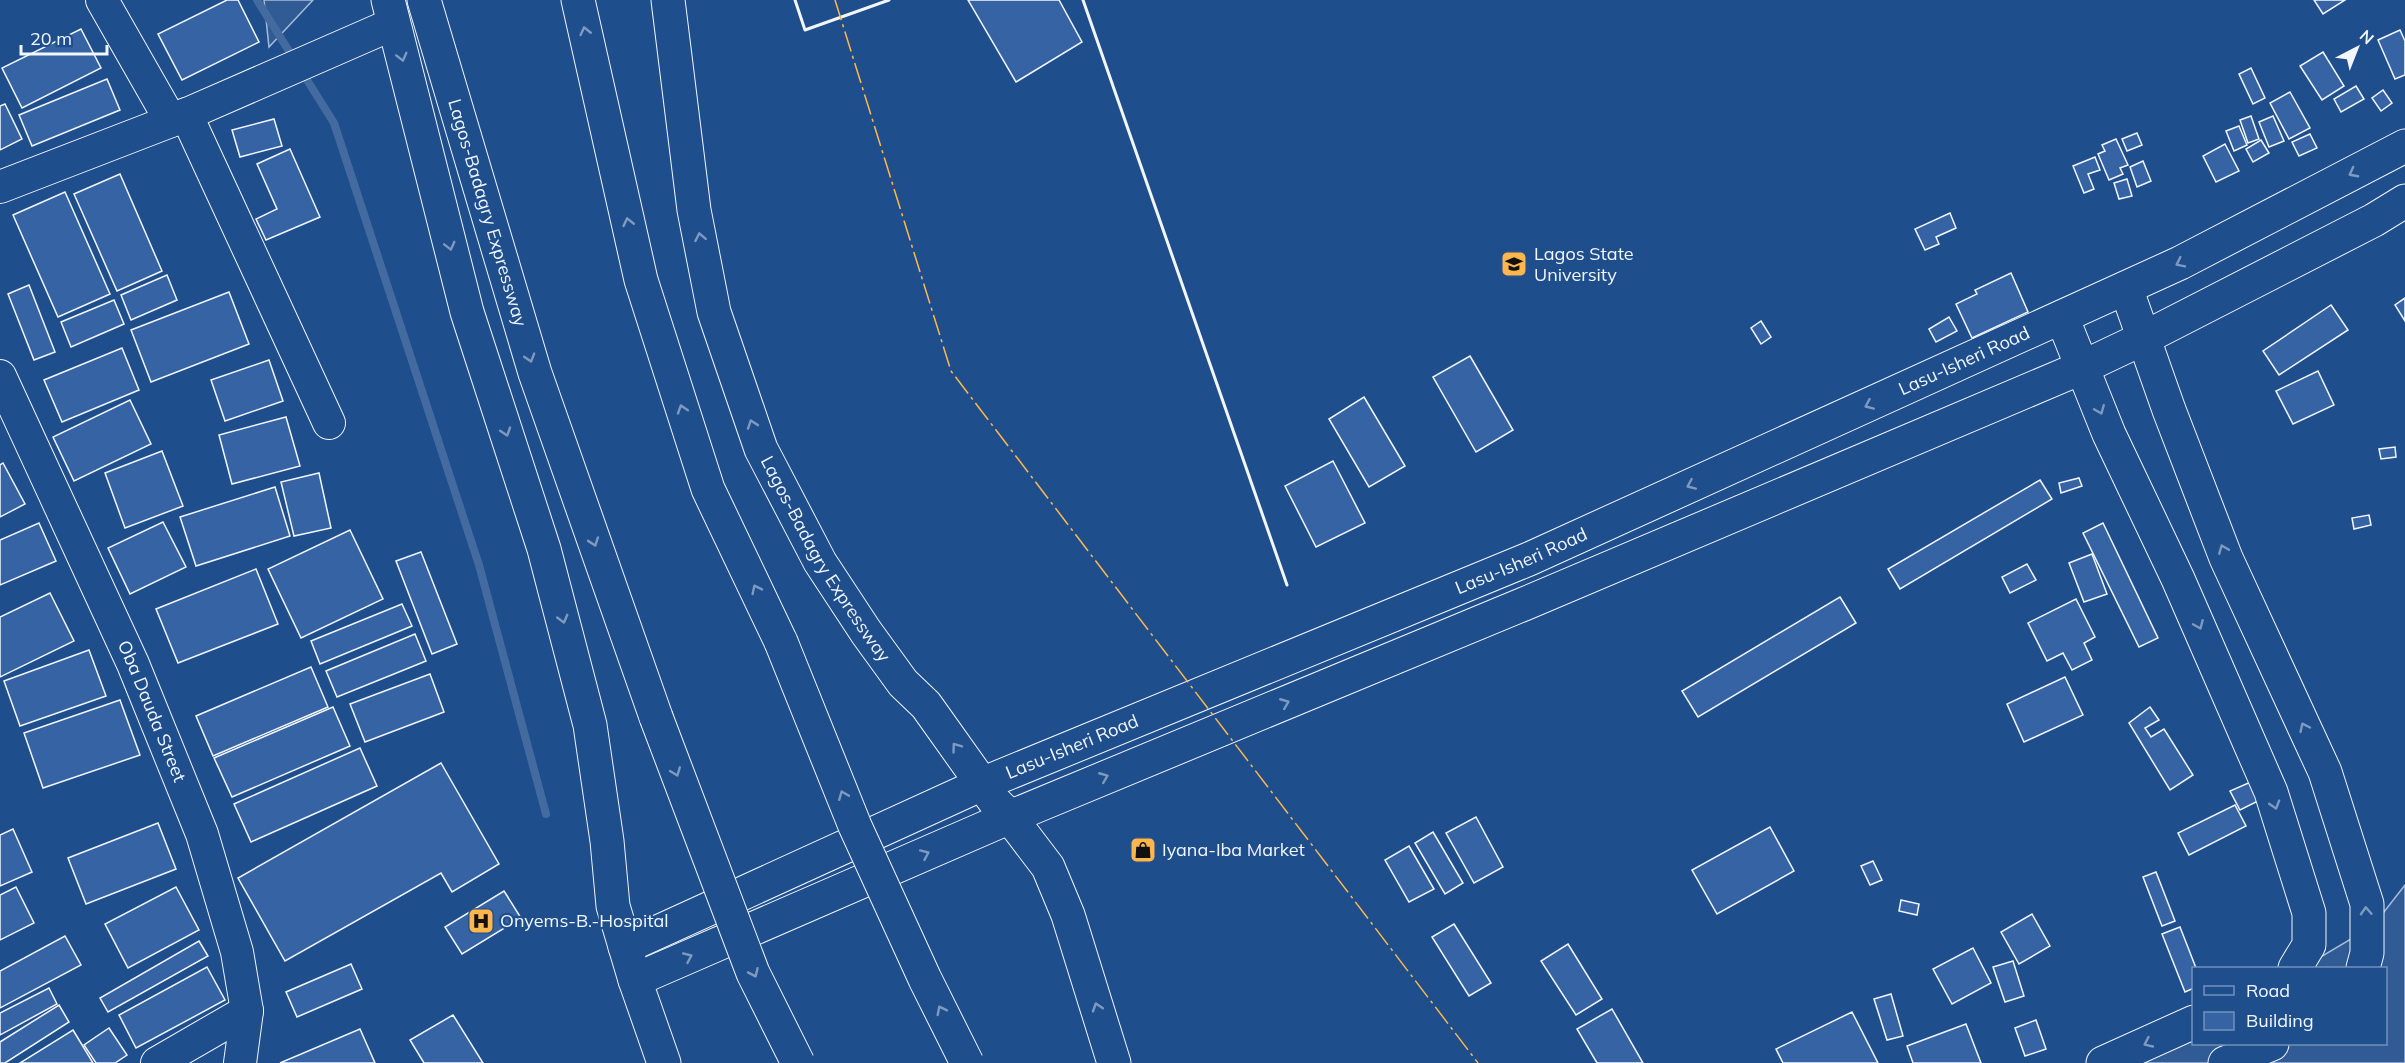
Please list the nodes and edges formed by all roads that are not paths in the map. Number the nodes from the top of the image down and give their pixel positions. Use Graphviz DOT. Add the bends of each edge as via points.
graph roads {
  1 [pos="102,0"];
  2 [pos="424,0"];
  3 [pos="578,0"];
  4 [pos="668,0"];
  5 [pos="391,12"];
  6 [pos="179,118"];
  7 [pos="2405,146"];
  8 [pos="0,187"];
  9 [pos="2405,201"];
  10 [pos="2126,288"];
  11 [pos="2062,317"];
  12 [pos="2144,338"];
  13 [pos="2083,368"];
  14 [pos="0,376"];
  15 [pos="329,423"];
  16 [pos="982,784"];
  17 [pos="1010,817"];
  18 [pos="625,947"];
  19 [pos="2296,967"];
  20 [pos="2364,967"];
  21 [pos="635,980"];
  22 [pos="247,1011"];
  23 [pos="2192,1022"];
  24 [pos="2270,1045"];
  25 [pos="157,1063"];
  26 [pos="240,1063"];
  27 [pos="664,1063"];
  28 [pos="798,1063"];
  29 [pos="967,1063"];
  30 [pos="1114,1063"];
  31 [pos="2103,1063"];
  32 [pos="2225,1063"];
  1 -- 6 [label="street"];
  2 -- 28 [label="main road, Lagos-Badagry Expressway, one-way, bridge" via="535,373 656,717 753,973"];
  29 -- 3 [label="main road, one-way, bridge" via="855,826 781,642 708,489 641,280"];
  16 -- 4 [label="main road, Lagos-Badagry Expressway, one-way" via="926,705 903,683 820,562 761,449 714,312 694,210"];
  5 -- 6 [label="street"];
  5 -- 18 [label="main road, one-way" via="467,312 544,549 590,725 613,906"];
  6 -- 8 [label="street"];
  6 -- 15 [label="street"];
  7 -- 10 [label="main road, Lasu-Isheri Road, one-way"];
  9 -- 12 [label="main road"];
  10 -- 11 [label="main road, Lasu-Isheri Road"];
  10 -- 12 [label="main road"];
  11 -- 13 [label="main road"];
  11 -- 16 [label="main road, Lasu-Isheri Road, one-way" via="1529,559"];
  12 -- 13 [label="main road"];
  20 -- 12 [label="main road, one-way" via="2367,904 2325,772 2226,558"];
  17 -- 13 [label="main road, one-way"];
  13 -- 19 [label="main road, one-way" via="2271,792 2309,913 2309,945"];
  14 -- 22 [label="street, Oba Dauda Street" via="133,664 202,834 237,952"];
  16 -- 17 [label="main road, Lagos-Badagry Expressway"];
  16 -- 18 [label="main road, Lasu-Isheri Road"];
  21 -- 17 [label="main road, one-way"];
  30 -- 17 [label="main road, Lagos-Badagry Expressway, one-way" via="1058,888 1048,867"];
  18 -- 21 [label="main road"];
  21 -- 27 [label="main road"];
  22 -- 25 [label="street"];
  22 -- 26 [label="street, Oba Dauda Street"];
  23 -- 31 [label="main road, one-way"];
  24 -- 32 [label="main road"];
}
